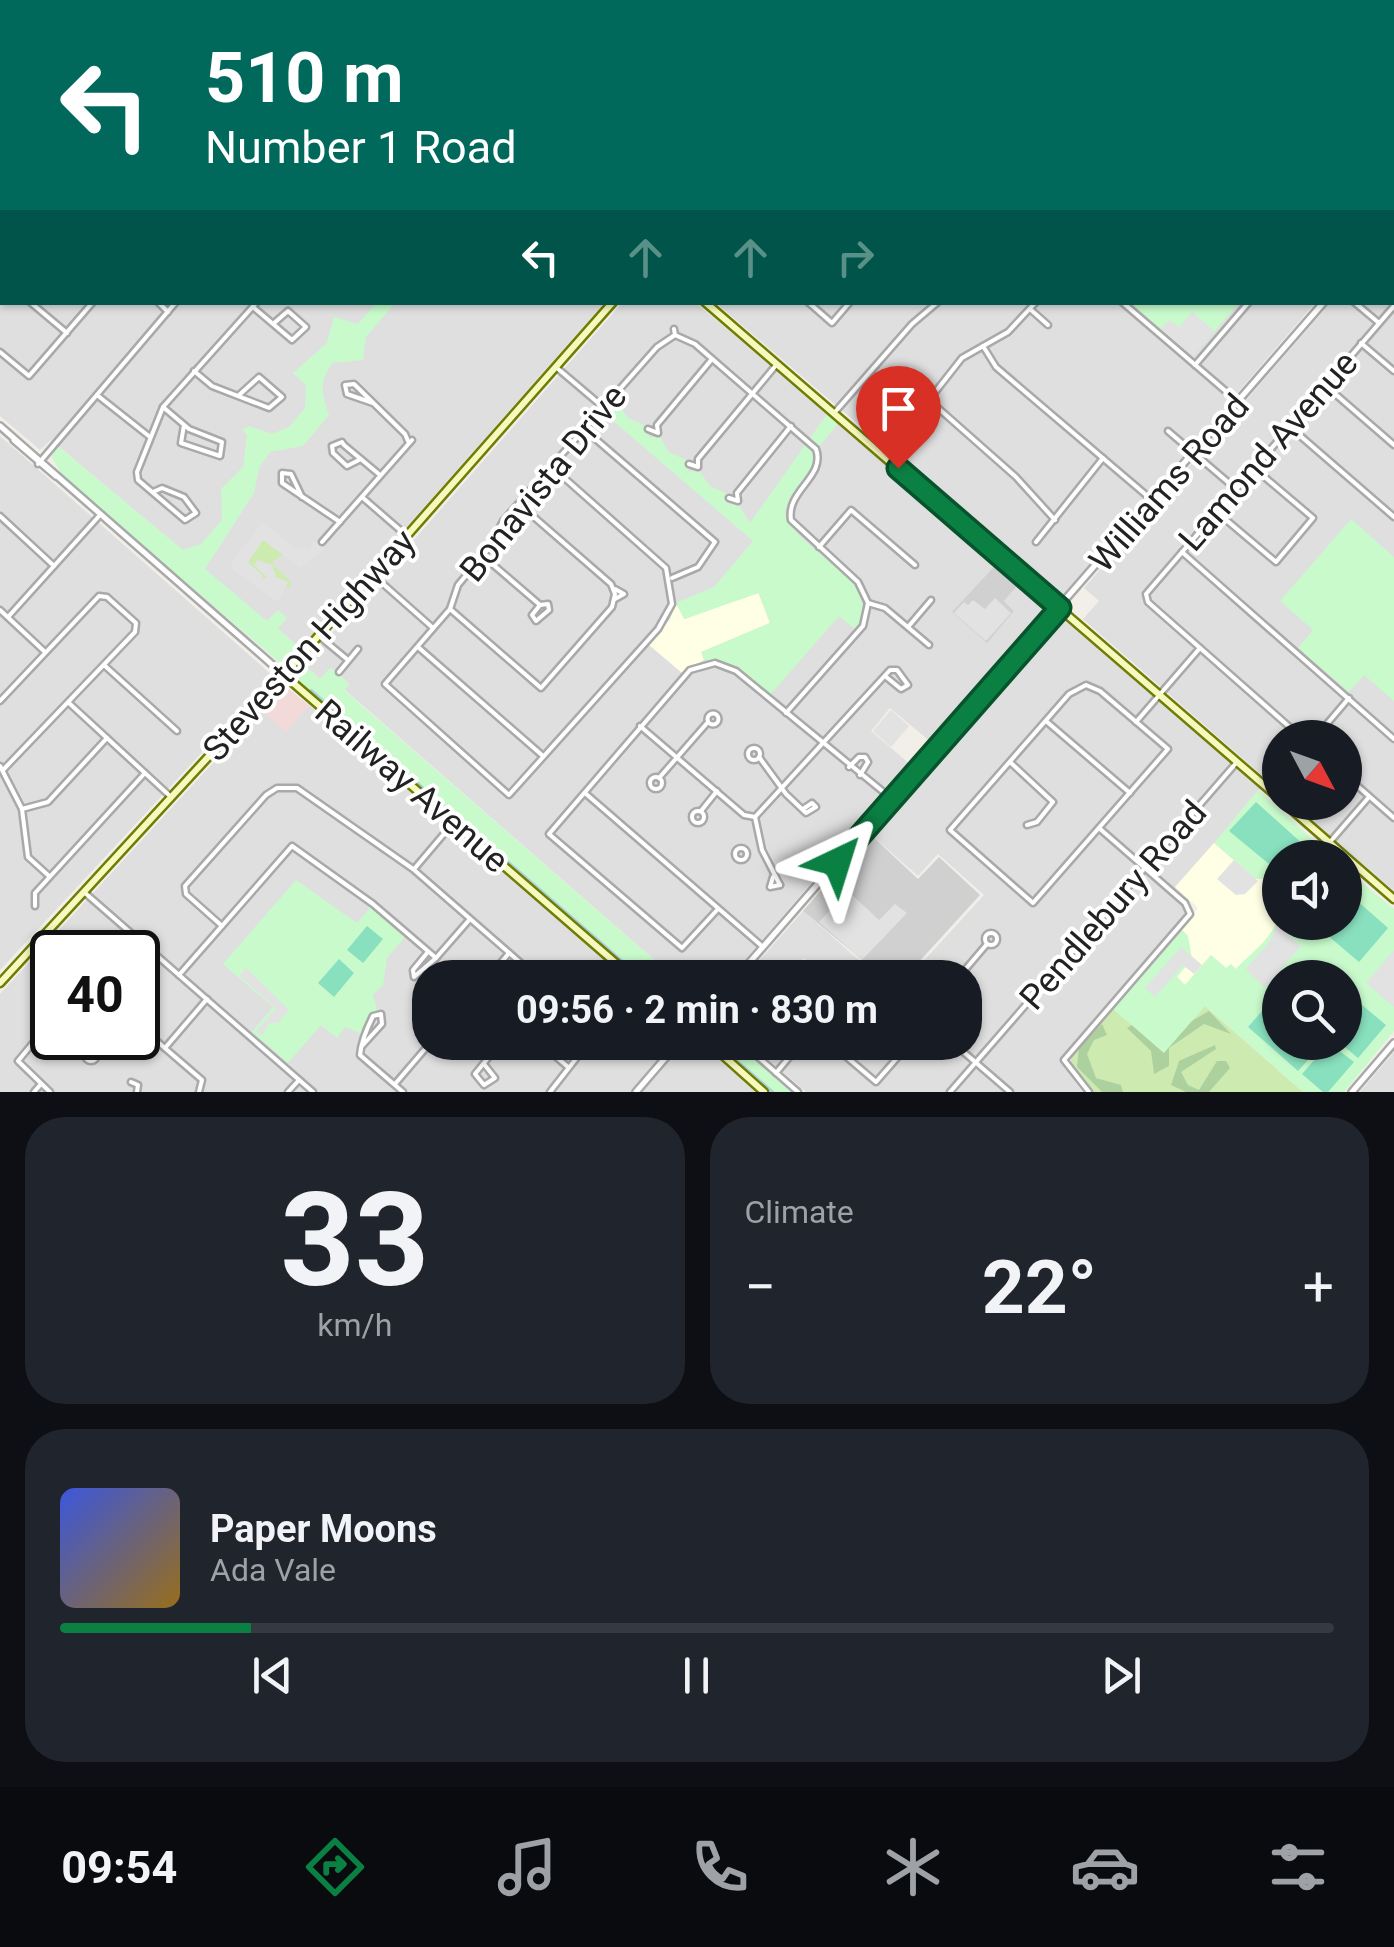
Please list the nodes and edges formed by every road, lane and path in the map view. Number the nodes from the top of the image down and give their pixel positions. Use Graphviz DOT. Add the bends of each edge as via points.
graph roads {
  1 [pos="34,305"];
  2 [pos="42,305"];
  3 [pos="90,305"];
  4 [pos="161,305"];
  5 [pos="174,305"];
  6 [pos="255,305"];
  7 [pos="609,305"];
  8 [pos="709,305"];
  9 [pos="811,305"];
  10 [pos="847,305"];
  11 [pos="934,305"];
  12 [pos="1034,305"];
  13 [pos="1125,305"];
  14 [pos="1246,305"];
  15 [pos="1321,305"];
  16 [pos="1358,305"];
  17 [pos="1394,306"];
  18 [pos="39,308"];
  19 [pos="1030,310"];
  20 [pos="168,312"];
  21 [pos="1379,323"];
  22 [pos="274,324"];
  23 [pos="1048,325"];
  24 [pos="67,333"];
  25 [pos="1362,343"];
  26 [pos="983,346"];
  27 [pos="0,352"];
  28 [pos="712,360"];
  29 [pos="778,364"];
  30 [pos="1195,365"];
  31 [pos="556,366"];
  32 [pos="194,370"];
  33 [pos="1394,371"];
  34 [pos="1325,386"];
  35 [pos="752,393"];
  36 [pos="96,395"];
  37 [pos="238,396"];
  38 [pos="1238,402"];
  39 [pos="373,403"];
  40 [pos="162,407"];
  41 [pos="603,408"];
  42 [pos="835,413"];
  43 [pos="184,425"];
  44 [pos="658,425"];
  45 [pos="0,426"];
  46 [pos="791,426"];
  47 [pos="1290,427"];
  48 [pos="584,430"];
  49 [pos="1168,431"];
  50 [pos="150,437"];
  51 [pos="1394,445"];
  52 [pos="1194,453"];
  53 [pos="361,458"];
  54 [pos="1103,458"];
  55 [pos="698,459"];
  56 [pos="40,462"];
  57 [pos="552,467"];
  58 [pos="1254,468"];
  59 [pos="380,475"];
  60 [pos="1236,489"];
  61 [pos="154,492"];
  62 [pos="738,493"];
  63 [pos="302,496"];
  64 [pos="362,497"];
  65 [pos="1153,501"];
  66 [pos="519,504"];
  67 [pos="1217,511"];
  68 [pos="100,514"];
  69 [pos="0,516"];
  70 [pos="1394,517"];
  71 [pos="1055,520"];
  72 [pos="340,522"];
  73 [pos="407,536"];
  74 [pos="322,542"];
  75 [pos="1036,542"];
  76 [pos="819,547"];
  77 [pos="1182,552"];
  78 [pos="483,556"];
  79 [pos="914,565"];
  80 [pos="54,566"];
  81 [pos="373,575"];
  82 [pos="672,578"];
  83 [pos="931,600"];
  84 [pos="868,603"];
  85 [pos="540,605"];
  86 [pos="1060,608"];
  87 [pos="450,609"];
  88 [pos="0,610"];
  89 [pos="8,617"];
  90 [pos="908,627"];
  91 [pos="433,628"];
  92 [pos="319,636"];
  93 [pos="417,646"];
  94 [pos="930,646"];
  95 [pos="1200,648"];
  96 [pos="358,649"];
  97 [pos="45,652"];
  98 [pos="348,660"];
  99 [pos="104,665"];
  100 [pos="339,672"];
  101 [pos="284,675"];
  102 [pos="885,676"];
  103 [pos="1160,694"];
  104 [pos="1349,698"];
  105 [pos="0,701"];
  106 [pos="69,703"];
  107 [pos="786,714"];
  108 [pos="1282,720"];
  109 [pos="1330,720"];
  110 [pos="1046,721"];
  111 [pos="708,722"];
  112 [pos="1136,722"];
  113 [pos="640,726"];
  114 [pos="177,731"];
  115 [pos="107,738"];
  116 [pos="1394,738"];
  117 [pos="824,746"];
  118 [pos="543,756"];
  119 [pos="677,757"];
  120 [pos="758,757"];
  121 [pos="1010,762"];
  122 [pos="1237,762"];
  123 [pos="849,767"];
  124 [pos="1,768"];
  125 [pos="144,774"];
  126 [pos="860,774"];
  127 [pos="659,778"];
  128 [pos="1262,784"];
  129 [pos="1362,789"];
  130 [pos="783,790"];
  131 [pos="716,791"];
  132 [pos="584,793"];
  133 [pos="1130,793"];
  134 [pos="1370,796"];
  135 [pos="171,797"];
  136 [pos="892,800"];
  137 [pos="22,809"];
  138 [pos="803,809"];
  139 [pos="700,812"];
  140 [pos="755,817"];
  141 [pos="1394,818"];
  142 [pos="1304,820"];
  143 [pos="454,822"];
  144 [pos="1027,826"];
  145 [pos="1099,828"];
  146 [pos="1327,840"];
  147 [pos="1333,840"];
  148 [pos="762,850"];
  149 [pos="747,853"];
  150 [pos="1146,868"];
  151 [pos="413,869"];
  152 [pos="1362,871"];
  153 [pos="49,876"];
  154 [pos="774,877"];
  155 [pos="84,892"];
  156 [pos="1394,899"];
  157 [pos="35,906"];
  158 [pos="718,909"];
  159 [pos="470,919"];
  160 [pos="222,926"];
  161 [pos="986,944"];
  162 [pos="763,947"];
  163 [pos="429,952"];
  164 [pos="509,953"];
  165 [pos="436,958"];
  166 [pos="503,960"];
  167 [pos="517,960"];
  168 [pos="612,960"];
  169 [pos="752,960"];
  170 [pos="973,960"];
  171 [pos="179,975"];
  172 [pos="2,977"];
  173 [pos="206,999"];
  174 [pos="1394,1042"];
  175 [pos="160,1044"];
  176 [pos="362,1046"];
  177 [pos="30,1047"];
  178 [pos="164,1048"];
  179 [pos="416,1060"];
  180 [pos="487,1060"];
  181 [pos="560,1060"];
  182 [pos="574,1060"];
  183 [pos="664,1060"];
  184 [pos="728,1060"];
  185 [pos="761,1060"];
  186 [pos="787,1060"];
  187 [pos="849,1060"];
  188 [pos="897,1060"];
  189 [pos="974,1060"];
  190 [pos="976,1062"];
  191 [pos="484,1064"];
  192 [pos="568,1067"];
  193 [pos="776,1073"];
  194 [pos="299,1080"];
  195 [pos="41,1084"];
  196 [pos="394,1086"];
  197 [pos="126,1090"];
  198 [pos="34,1092"];
  199 [pos="50,1092"];
  200 [pos="138,1092"];
  201 [pos="199,1092"];
  202 [pos="288,1092"];
  203 [pos="313,1092"];
  204 [pos="403,1092"];
  205 [pos="550,1092"];
  206 [pos="636,1092"];
  207 [pos="764,1092"];
  208 [pos="798,1092"];
  209 [pos="950,1092"];
  210 [pos="1010,1092"];
  211 [pos="1089,1092"];
  212 [pos="1352,1092"];
  1 -- 18 [label="street"];
  2 -- 18 [label="street"];
  3 -- 24 [label="street"];
  4 -- 20 [label="street"];
  5 -- 20 [label="street"];
  6 -- 22 [label="street"];
  6 -- 32 [label="street"];
  7 -- 31 [label="main road, Steveston Highway"];
  8 -- 29 [label="main road"];
  9 -- 10 [label="street" via="832,323"];
  11 -- 42 [label="street"];
  12 -- 19 [label="street"];
  13 -- 30 [label="street"];
  14 -- 30 [label="street"];
  15 -- 38 [label="street, Williams Road"];
  16 -- 21 [label="street"];
  17 -- 21 [label="street, Lamond Avenue"];
  18 -- 24 [label="street"];
  19 -- 23 [label="street"];
  19 -- 26 [label="street"];
  20 -- 36 [label="street"];
  21 -- 25 [label="street, Lamond Avenue"];
  22 -- 22 [label="street" via="293,340 306,327 288,310"];
  24 -- 27 [label="street" via="29,376"];
  25 -- 33 [label="street"];
  25 -- 34 [label="street, Lamond Avenue"];
  26 -- 54 [label="street" via="996,367"];
  26 -- 71 [label="street" via="962,358 929,399"];
  28 -- 35 [label="street"];
  28 -- 41 [label="street, Bonavista Drive" via="674,332"];
  28 -- 44 [label="street"];
  29 -- 35 [label="street"];
  29 -- 42 [label="main road"];
  30 -- 38 [label="street"];
  31 -- 41 [label="street"];
  31 -- 73 [label="main road, Steveston Highway"];
  32 -- 37 [label="street"];
  32 -- 40 [label="street"];
  34 -- 47 [label="street, Lamond Avenue"];
  34 -- 51 [label="street"];
  35 -- 46 [label="street"];
  35 -- 55 [label="street"];
  36 -- 50 [label="street"];
  36 -- 56 [label="street"];
  37 -- 37 [label="street" via="271,408 282,397 259,376"];
  38 -- 52 [label="street, Williams Road"];
  39 -- 39 [label="street" via="353,383 345,385 347,394"];
  39 -- 59 [label="street" via="410,440"];
  40 -- 43 [label="street"];
  40 -- 50 [label="street"];
  41 -- 48 [label="street, Bonavista Drive"];
  42 -- 86 [label="main road"];
  43 -- 43 [label="street" via="222,442 220,456 181,444"];
  45 -- 56 [label="street, Railway Avenue"];
  46 -- 62 [label="street"];
  46 -- 76 [label="street" via="819,458 791,502 790,516"];
  47 -- 58 [label="street, Lamond Avenue"];
  47 -- 70 [label="street"];
  48 -- 57 [label="street, Bonavista Drive"];
  48 -- 82 [label="street" via="717,544 696,568"];
  49 -- 52 [label="street"];
  50 -- 61 [label="street" via="136,474"];
  52 -- 60 [label="street"];
  52 -- 65 [label="street, Williams Road"];
  53 -- 53 [label="street" via="342,442 332,446 347,466"];
  53 -- 59 [label="street"];
  54 -- 65 [label="street"];
  54 -- 71 [label="street"];
  56 -- 68 [label="street, Railway Avenue"];
  57 -- 66 [label="street, Bonavista Drive"];
  57 -- 82 [label="street"];
  58 -- 60 [label="street, Lamond Avenue"];
  58 -- 67 [label="street" via="1313,518 1276,562"];
  59 -- 64 [label="street"];
  60 -- 67 [label="street, Lamond Avenue"];
  61 -- 61 [label="street" via="186,520 196,512 182,495"];
  63 -- 63 [label="street" via="280,482 282,473 290,473"];
  63 -- 72 [label="street"];
  64 -- 72 [label="street"];
  64 -- 73 [label="street"];
  65 -- 86 [label="street, Williams Road"];
  66 -- 78 [label="street, Bonavista Drive"];
  66 -- 87 [label="street" via="615,589 615,599 540,688"];
  67 -- 77 [label="street, Lamond Avenue"];
  68 -- 80 [label="street"];
  68 -- 101 [label="street, Railway Avenue"];
  69 -- 80 [label="street"];
  71 -- 75 [label="street"];
  72 -- 74 [label="street"];
  73 -- 81 [label="main road, Steveston Highway"];
  76 -- 79 [label="street" via="851,510"];
  76 -- 84 [label="street" via="858,582"];
  77 -- 95 [label="street, Lamond Avenue" via="1145,598"];
  77 -- 104 [label="street"];
  78 -- 85 [label="street"];
  78 -- 87 [label="street, Bonavista Drive" via="458,585"];
  80 -- 89 [label="street"];
  81 -- 91 [label="street"];
  81 -- 92 [label="main road, Steveston Highway"];
  82 -- 118 [label="street" via="665,621"];
  83 -- 90 [label="street"];
  84 -- 90 [label="street"];
  84 -- 107 [label="street" via="863,626"];
  86 -- 103 [label="main road"];
  86 -- 136 [label="street, Williams Road"];
  87 -- 91 [label="street, Bonavista Drive"];
  88 -- 89 [label="street"];
  89 -- 97 [label="street"];
  90 -- 94 [label="street"];
  91 -- 93 [label="street, Bonavista Drive"];
  92 -- 98 [label="street"];
  92 -- 101 [label="main road, Steveston Highway"];
  93 -- 118 [label="street"];
  93 -- 118 [label="street, Bonavista Drive" via="385,686 509,795"];
  95 -- 103 [label="street"];
  95 -- 108 [label="street"];
  96 -- 98 [label="street"];
  97 -- 99 [label="street" via="95,598 107,596 137,627"];
  97 -- 105 [label="street"];
  98 -- 100 [label="street"];
  99 -- 106 [label="street"];
  99 -- 114 [label="street"];
  101 -- 135 [label="main road, Steveston Highway"];
  101 -- 143 [label="main road, Railway Avenue"];
  102 -- 102 [label="street" via="901,689 908,685 895,670"];
  102 -- 117 [label="street"];
  103 -- 112 [label="street"];
  103 -- 122 [label="main road"];
  104 -- 109 [label="street"];
  104 -- 116 [label="street"];
  106 -- 115 [label="street"];
  106 -- 124 [label="street"];
  107 -- 113 [label="street" via="736,670 706,663 690,670"];
  107 -- 117 [label="street"];
  110 -- 112 [label="street" via="1082,686 1097,688"];
  110 -- 121 [label="street"];
  110 -- 133 [label="street"];
  111 -- 119 [label="street"];
  112 -- 133 [label="street" via="1168,750"];
  113 -- 119 [label="street"];
  113 -- 132 [label="street"];
  115 -- 125 [label="street"];
  115 -- 137 [label="street" via="48,802"];
  117 -- 123 [label="street"];
  117 -- 130 [label="street"];
  119 -- 127 [label="street"];
  119 -- 131 [label="street"];
  120 -- 130 [label="street"];
  121 -- 144 [label="street" via="1053,802"];
  121 -- 145 [label="street" via="950,830 1033,903"];
  122 -- 128 [label="main road"];
  122 -- 150 [label="street, Pendlebury Road"];
  123 -- 126 [label="street"];
  123 -- 126 [label="street" via="866,758"];
  124 -- 137 [label="street"];
  125 -- 135 [label="street"];
  125 -- 153 [label="street"];
  126 -- 136 [label="street"];
  129 -- 134 [label="street"];
  130 -- 138 [label="street"];
  130 -- 140 [label="street"];
  131 -- 139 [label="street"];
  131 -- 140 [label="street"];
  132 -- 158 [label="street"];
  132 -- 158 [label="street" via="549,834 682,948"];
  133 -- 145 [label="street"];
  134 -- 141 [label="street"];
  134 -- 147 [label="street"];
  135 -- 155 [label="main road, Steveston Highway"];
  136 -- 162 [label="street, Williams Road"];
  137 -- 153 [label="street" via="28,856"];
  140 -- 148 [label="street"];
  142 -- 146 [label="main road"];
  143 -- 151 [label="street"];
  143 -- 168 [label="main road, Railway Avenue"];
  145 -- 150 [label="street"];
  148 -- 149 [label="street"];
  148 -- 154 [label="street"];
  150 -- 190 [label="street, Pendlebury Road"];
  150 -- 211 [label="street" via="1186,902 1190,914 1064,1060"];
  151 -- 159 [label="street"];
  151 -- 160 [label="street" via="306,791 281,788 263,799 183,891"];
  152 -- 156 [label="main road"];
  153 -- 157 [label="street" via="35,893"];
  155 -- 171 [label="street"];
  155 -- 172 [label="main road, Steveston Highway"];
  158 -- 162 [label="street"];
  159 -- 164 [label="street"];
  159 -- 165 [label="street"];
  160 -- 163 [label="street" via="294,846"];
  160 -- 171 [label="street"];
  161 -- 170 [label="street"];
  162 -- 169 [label="street, Williams Road"];
  163 -- 165 [label="street"];
  163 -- 165 [label="street" via="413,976"];
  164 -- 166 [label="street"];
  164 -- 167 [label="street"];
  171 -- 173 [label="street"];
  173 -- 178 [label="street"];
  173 -- 194 [label="street"];
  174 -- 212 [label="street"];
  175 -- 178 [label="street"];
  176 -- 176 [label="street" via="382,1024 381,1014 373,1016"];
  176 -- 196 [label="street" via="361,1057"];
  177 -- 195 [label="street" via="18,1061"];
  178 -- 201 [label="street" via="204,1084"];
  179 -- 196 [label="street"];
  180 -- 191 [label="street"];
  181 -- 192 [label="street"];
  182 -- 192 [label="street"];
  183 -- 206 [label="street"];
  184 -- 207 [label="main road"];
  185 -- 193 [label="street"];
  186 -- 193 [label="street"];
  187 -- 188 [label="street" via="876,1084"];
  189 -- 190 [label="street"];
  190 -- 209 [label="street, Pendlebury Road"];
  190 -- 210 [label="street"];
  192 -- 205 [label="street"];
  193 -- 208 [label="street"];
  194 -- 202 [label="street"];
  194 -- 203 [label="street"];
  195 -- 198 [label="street"];
  195 -- 199 [label="street"];
  196 -- 204 [label="street"];
  197 -- 200 [label="street" via="135,1082"];
}
